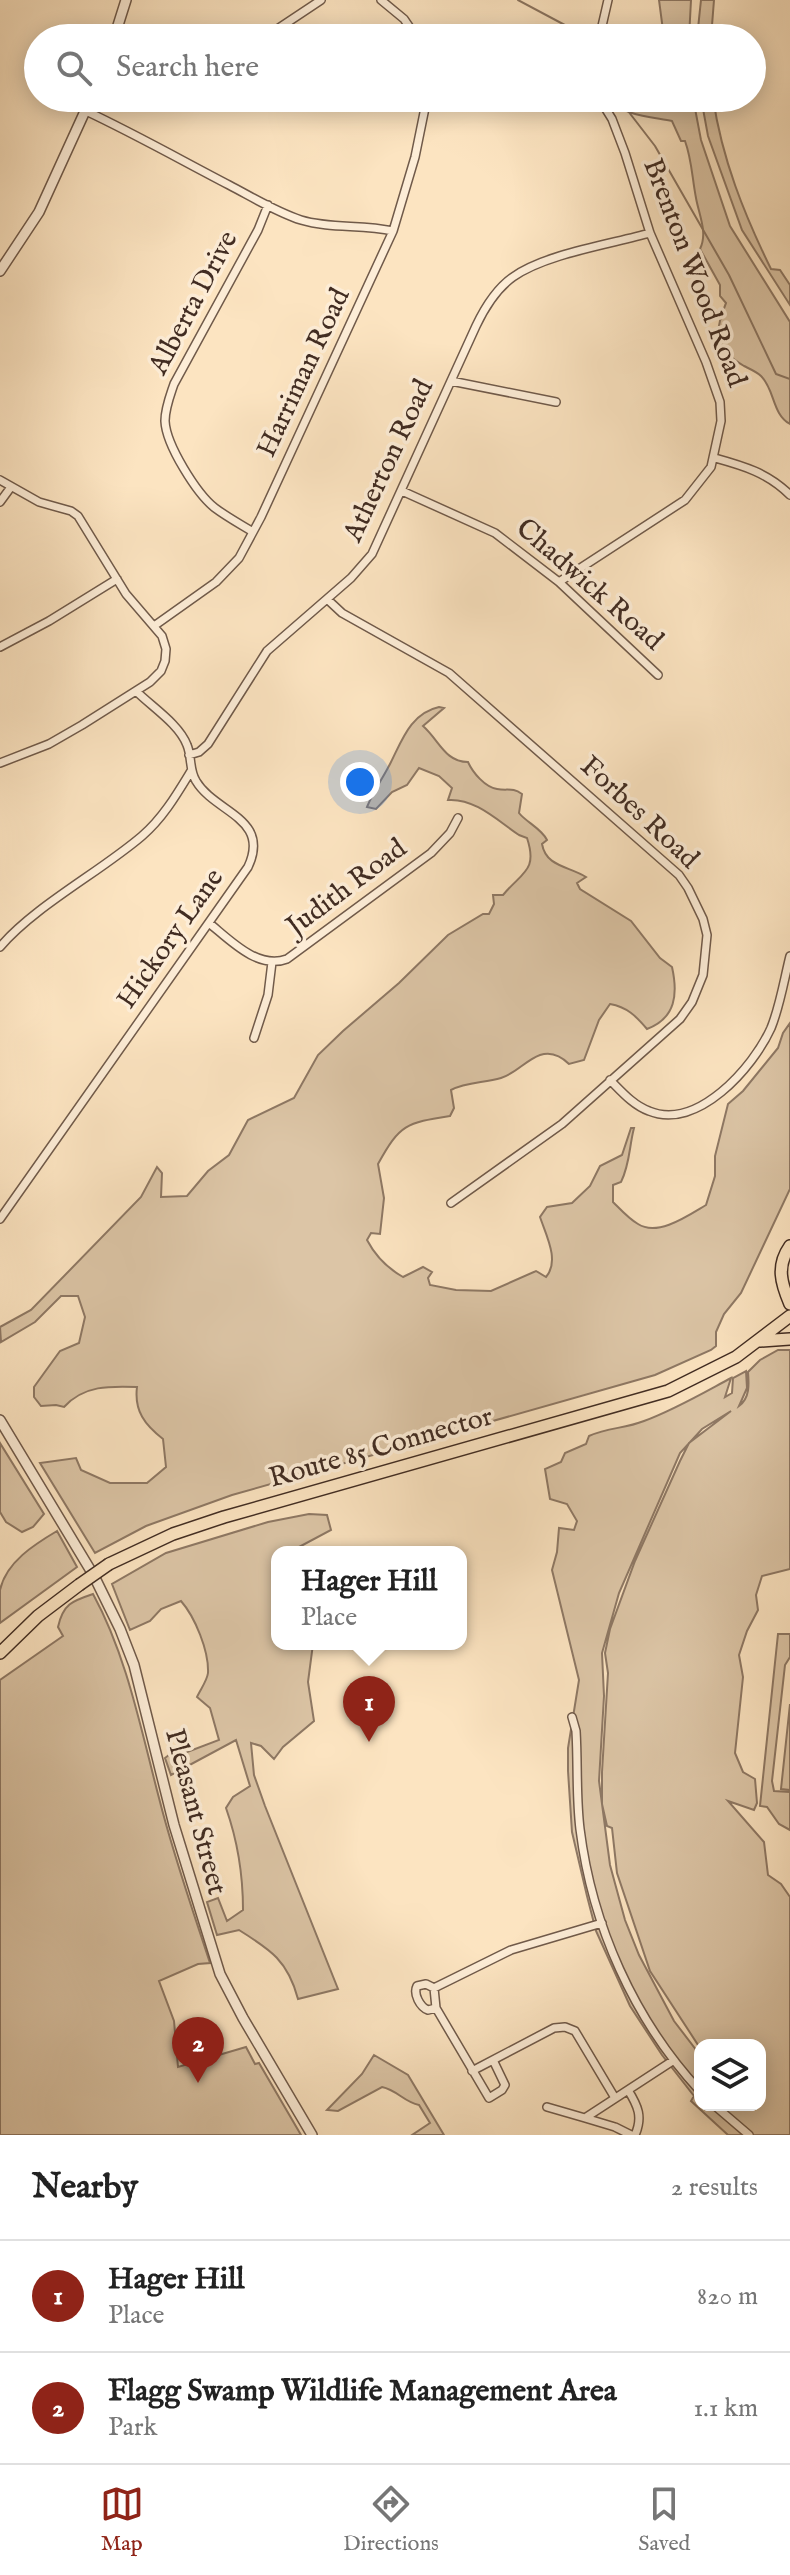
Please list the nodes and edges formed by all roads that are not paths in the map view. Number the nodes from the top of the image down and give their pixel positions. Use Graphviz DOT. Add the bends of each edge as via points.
graph roads {
  1 [pos="126,0"];
  2 [pos="321,0"];
  3 [pos="381,0"];
  4 [pos="608,0"];
  5 [pos="118,24"];
  6 [pos="285,24"];
  7 [pos="407,24"];
  8 [pos="603,24"];
  9 [pos="86,112"];
  10 [pos="88,112"];
  11 [pos="425,112"];
  12 [pos="608,112"];
  13 [pos="268,205"];
  14 [pos="393,231"];
  15 [pos="650,233"];
  16 [pos="0,271"];
  17 [pos="451,381"];
  18 [pos="556,402"];
  19 [pos="715,458"];
  20 [pos="0,480"];
  21 [pos="11,487"];
  22 [pos="402,491"];
  23 [pos="790,495"];
  24 [pos="0,502"];
  25 [pos="253,532"];
  26 [pos="117,579"];
  27 [pos="559,582"];
  28 [pos="327,599"];
  29 [pos="154,626"];
  30 [pos="0,647"];
  31 [pos="658,675"];
  32 [pos="136,691"];
  33 [pos="189,755"];
  34 [pos="0,763"];
  35 [pos="191,771"];
  36 [pos="458,818"];
  37 [pos="209,923"];
  38 [pos="0,947"];
  39 [pos="790,956"];
  40 [pos="272,962"];
  41 [pos="254,1038"];
  42 [pos="610,1080"];
  43 [pos="451,1203"];
  44 [pos="0,1219"];
  45 [pos="790,1246"];
  46 [pos="790,1304"];
  47 [pos="790,1316"];
  48 [pos="790,1339"];
  49 [pos="760,1341"];
  50 [pos="0,1420"];
  51 [pos="0,1653"];
  52 [pos="572,1717"];
  53 [pos="602,1923"];
  54 [pos="434,1988"];
  55 [pos="436,2008"];
  56 [pos="493,2060"];
  57 [pos="674,2060"];
  58 [pos="472,2071"];
  59 [pos="694,2084"];
  60 [pos="628,2090"];
  61 [pos="615,2098"];
  62 [pos="547,2107"];
  63 [pos="721,2111"];
  64 [pos="585,2118"];
  65 [pos="312,2135"];
  66 [pos="633,2135"];
  67 [pos="749,2135"];
  1 -- 5 [label="street"];
  2 -- 6 [label="street"];
  3 -- 7 [label="street"];
  4 -- 8 [label="street"];
  9 -- 16 [label="street" via="39,212"];
  10 -- 13 [label="street"];
  11 -- 14 [label="street, Harriman Road"];
  12 -- 15 [label="street, Brenton Wood Road"];
  13 -- 14 [label="street" via="318,224"];
  13 -- 25 [label="street, Alberta Drive" via="174,384 165,423 185,469 204,496"];
  14 -- 25 [label="street, Harriman Road"];
  15 -- 17 [label="street, Atherton Road" via="546,261 514,276 485,309"];
  15 -- 19 [label="street, Brenton Wood Road" via="720,402"];
  17 -- 18 [label="street"];
  17 -- 22 [label="street, Atherton Road"];
  19 -- 23 [label="street" via="774,479"];
  19 -- 27 [label="street, Brenton Wood Road" via="685,500"];
  20 -- 21 [label="street"];
  21 -- 24 [label="street"];
  21 -- 26 [label="street" via="78,516"];
  22 -- 27 [label="street, Chadwick Road" via="495,533"];
  22 -- 28 [label="street, Atherton Road" via="366,562"];
  25 -- 29 [label="street, Harriman Road" via="239,558 216,582"];
  26 -- 29 [label="street"];
  26 -- 30 [label="street"];
  27 -- 31 [label="street, Chadwick Road"];
  28 -- 33 [label="street, Atherton Road" via="267,651 208,744"];
  28 -- 42 [label="street, Forbes Road" via="342,613 449,673 688,888 707,935 699,987 680,1019"];
  29 -- 32 [label="street" via="165,643 165,661 156,677"];
  32 -- 33 [label="street" via="177,731"];
  32 -- 34 [label="street" via="60,738"];
  33 -- 35 [label="street"];
  35 -- 37 [label="street, Hickory Lane" via="204,791 245,823 254,845 248,867"];
  35 -- 38 [label="street" via="144,834"];
  36 -- 40 [label="street, Judith Road" via="431,853 296,954"];
  37 -- 40 [label="street, Judith Road" via="251,955"];
  37 -- 44 [label="street, Hickory Lane"];
  39 -- 42 [label="street" via="763,1044 703,1106 667,1116 650,1112"];
  40 -- 41 [label="street"];
  42 -- 43 [label="street, Forbes Road" via="562,1124"];
  45 -- 46 [label="main road" via="780,1269"];
  47 -- 49 [label="main road, Route 85 Connector"];
  48 -- 49 [label="main road"];
  49 -- 51 [label="main road, Route 85 Connector, bridge" via="668,1391 173,1534 109,1564 38,1616"];
  50 -- 65 [label="street, Pleasant Street" via="103,1591 134,1665 174,1825 220,1974"];
  52 -- 53 [label="street" via="580,1829"];
  53 -- 54 [label="street" via="511,1950"];
  53 -- 57 [label="street" via="634,1998"];
  54 -- 55 [label="street"];
  54 -- 55 [label="street" via="426,1984 415,1990 422,2007"];
  55 -- 58 [label="street"];
  56 -- 58 [label="street"];
  56 -- 58 [label="street" via="505,2085 489,2098"];
  56 -- 61 [label="street" via="554,2028 571,2028"];
  57 -- 59 [label="street"];
  57 -- 60 [label="street"];
  60 -- 61 [label="street"];
  60 -- 66 [label="street" via="640,2115"];
  61 -- 64 [label="street"];
  62 -- 64 [label="street"];
  63 -- 67 [label="street"];
  64 -- 66 [label="street"];
}
